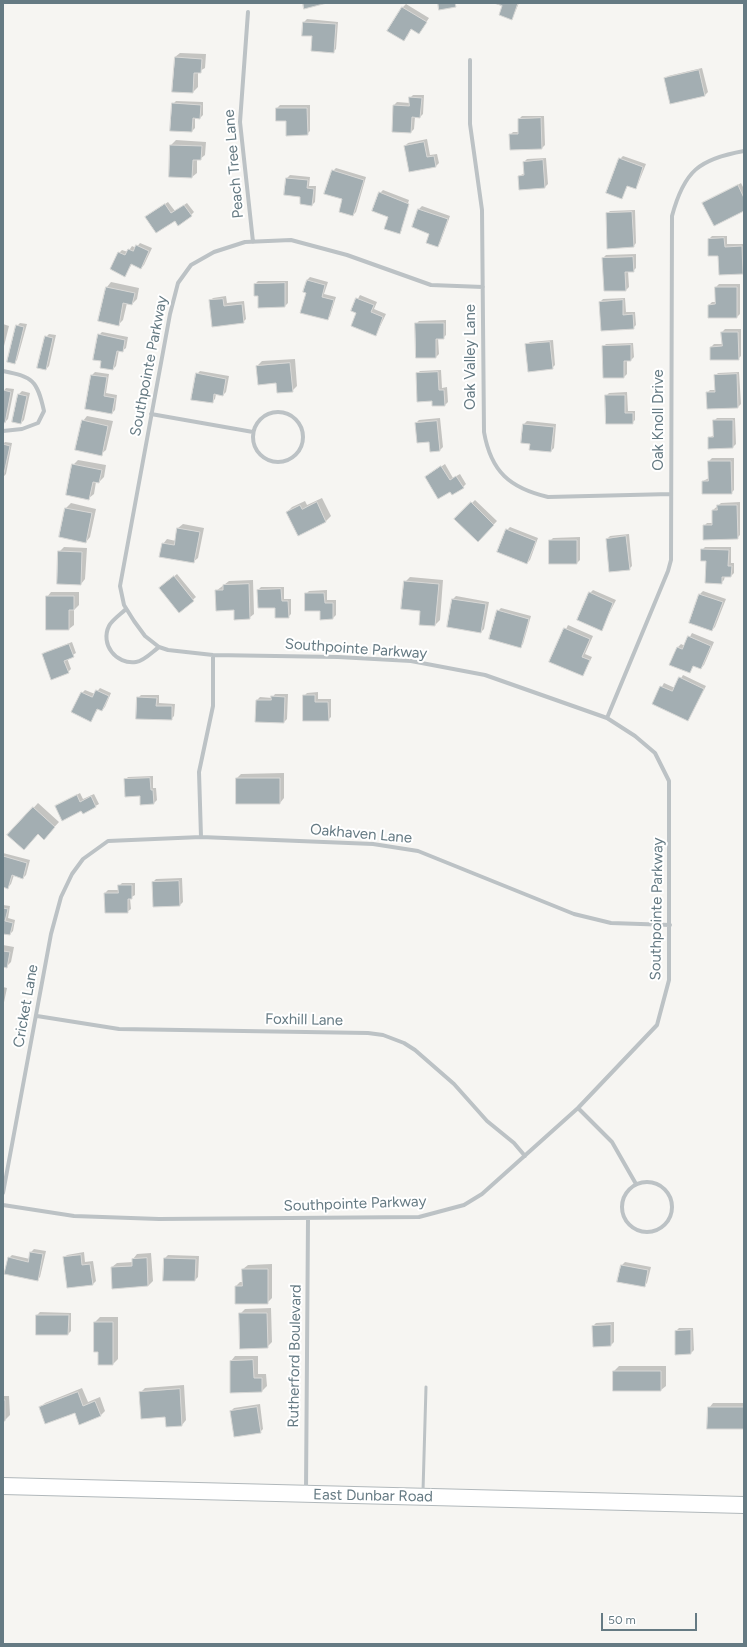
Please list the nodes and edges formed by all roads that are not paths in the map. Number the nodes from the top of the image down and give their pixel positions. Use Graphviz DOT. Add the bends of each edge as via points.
graph roads {
  1 [pos="248,12"];
  2 [pos="470,60"];
  3 [pos="744,151"];
  4 [pos="253,242"];
  5 [pos="483,287"];
  6 [pos="3,371"];
  7 [pos="151,414"];
  8 [pos="3,430"];
  9 [pos="253,432"];
  10 [pos="671,494"];
  11 [pos="126,609"];
  12 [pos="159,647"];
  13 [pos="213,655"];
  14 [pos="607,718"];
  15 [pos="201,837"];
  16 [pos="108,842"];
  17 [pos="670,925"];
  18 [pos="37,1016"];
  19 [pos="578,1108"];
  20 [pos="525,1156"];
  21 [pos="636,1184"];
  22 [pos="3,1194"];
  23 [pos="3,1205"];
  24 [pos="308,1219"];
  25 [pos="426,1387"];
  26 [pos="3,1486"];
  27 [pos="306,1494"];
  28 [pos="423,1497"];
  29 [pos="744,1505"];
  1 -- 4 [label="street, Peach Tree Lane" via="240,122"];
  2 -- 5 [label="street, Oak Valley Lane" via="470,124 482,210"];
  3 -- 10 [label="street, Oak Knoll Drive" via="712,159 686,178 677,196 672,216"];
  4 -- 5 [label="street, Southpointe Parkway" via="291,240 347,254 431,285"];
  4 -- 7 [label="street, Southpointe Parkway" via="214,252 191,266 178,283"];
  5 -- 10 [label="street, Oak Valley Lane" via="484,432 492,462 502,475 515,486 548,497"];
  6 -- 8 [label="street" via="27,376 40,392 44,411 38,422 22,429"];
  7 -- 9 [label="street"];
  7 -- 11 [label="street, Southpointe Parkway" via="120,586"];
  9 -- 9 [label="street" via="262,418 268,414 284,413 298,422 302,433 301,445 298,453 291,458 284,462 275,462 260,455 255,448"];
  10 -- 14 [label="street, Oak Knoll Drive" via="671,560 668,571"];
  11 -- 12 [label="street, Southpointe Parkway" via="145,636"];
  11 -- 12 [label="street" via="109,625 106,632 105,640 112,654 127,662 135,662"];
  12 -- 13 [label="street, Southpointe Parkway"];
  13 -- 14 [label="street, Southpointe Parkway" via="410,661 485,675"];
  13 -- 15 [label="street" via="214,706 199,772"];
  14 -- 17 [label="street, Southpointe Parkway" via="636,736 655,753 670,781"];
  15 -- 16 [label="street, Oakhaven Lane"];
  15 -- 17 [label="street, Oakhaven Lane" via="373,844 418,851 574,914 611,923"];
  16 -- 18 [label="street, Cricket Lane" via="83,859 72,874 61,897 51,934"];
  17 -- 19 [label="street, Southpointe Parkway" via="669,980 657,1025"];
  18 -- 20 [label="street, Foxhill Lane" via="120,1030 361,1033 383,1036 404,1043 425,1058"];
  18 -- 22 [label="street, Cricket Lane"];
  19 -- 20 [label="street, Southpointe Parkway"];
  19 -- 21 [label="street" via="612,1142"];
  20 -- 24 [label="street, Southpointe Parkway" via="482,1194 464,1205 441,1213 418,1218"];
  21 -- 21 [label="street" via="624,1197 623,1214 627,1222 641,1232 657,1230 664,1226 672,1212 670,1196 659,1185 643,1182"];
  23 -- 24 [label="street, Southpointe Parkway" via="74,1216"];
  24 -- 27 [label="street, Rutherford Boulevard"];
  25 -- 28 [label="lane"];
  26 -- 27 [label="street, East Dunbar Road"];
  27 -- 28 [label="street, East Dunbar Road"];
  28 -- 29 [label="street, East Dunbar Road"];
}
